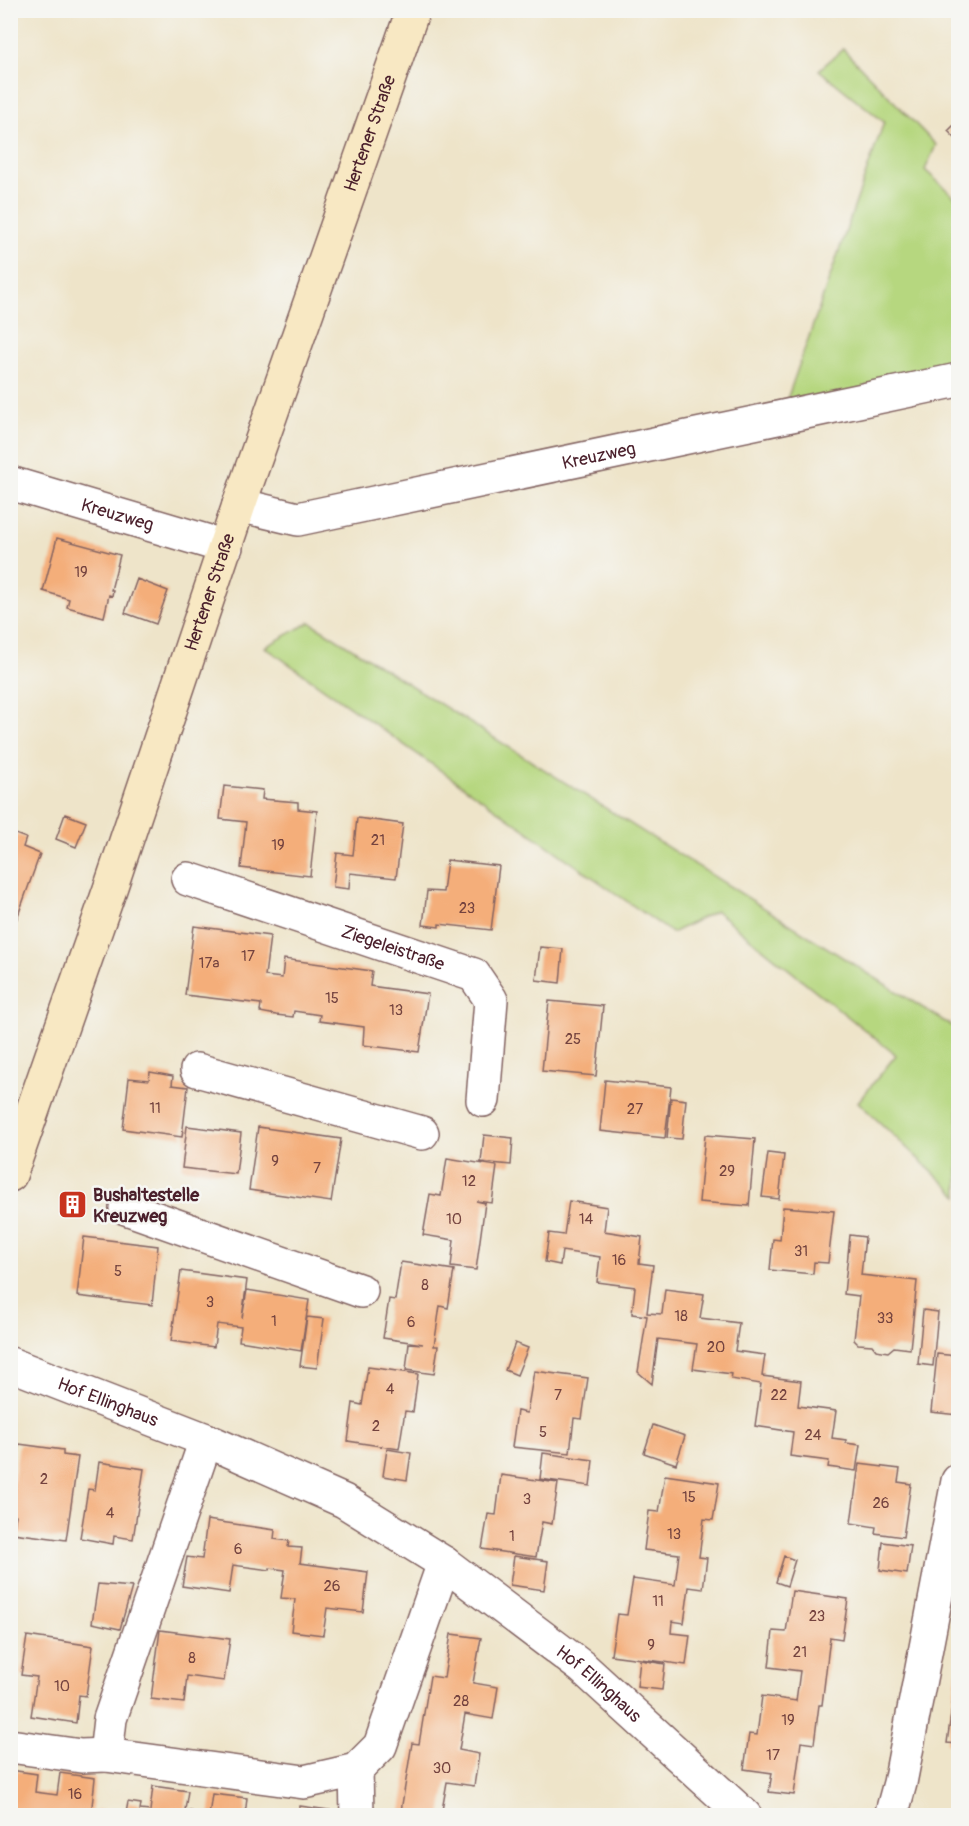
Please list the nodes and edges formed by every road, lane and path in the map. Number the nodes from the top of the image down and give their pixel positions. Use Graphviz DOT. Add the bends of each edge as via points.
graph roads {
  1 [pos="413,10"];
  2 [pos="958,380"];
  3 [pos="10,483"];
  4 [pos="239,505"];
  5 [pos="226,547"];
  6 [pos="188,879"];
  7 [pos="197,1070"];
  8 [pos="483,1100"];
  9 [pos="422,1133"];
  10 [pos="10,1175"];
  11 [pos="126,1208"];
  12 [pos="361,1291"];
  13 [pos="10,1364"];
  14 [pos="206,1440"];
  15 [pos="958,1481"];
  16 [pos="444,1563"];
  17 [pos="10,1746"];
  18 [pos="106,1755"];
  19 [pos="356,1770"];
  20 [pos="357,1815"];
  21 [pos="746,1815"];
  22 [pos="891,1815"];
  1 -- 4 [label="main road, Hertener Straße"];
  2 -- 4 [label="street, Kreuzweg" via="298,519"];
  3 -- 5 [label="street, Kreuzweg"];
  4 -- 5 [label="main road, Hertener Straße"];
  5 -- 10 [label="main road, Hertener Straße"];
  6 -- 8 [label="street, Ziegeleistraße" via="474,975 490,1000"];
  7 -- 9 [label="street"];
  11 -- 12 [label="street"];
  13 -- 14 [label="street, Hof Ellinghaus"];
  14 -- 16 [label="street, Hof Ellinghaus" via="344,1502"];
  14 -- 18 [label="street" via="110,1719"];
  15 -- 22 [label="street"];
  16 -- 19 [label="street" via="380,1746"];
  16 -- 21 [label="street, Hof Ellinghaus" via="582,1668"];
  17 -- 18 [label="street" via="81,1756"];
  18 -- 19 [label="street" via="304,1782"];
  19 -- 20 [label="street"];
}
